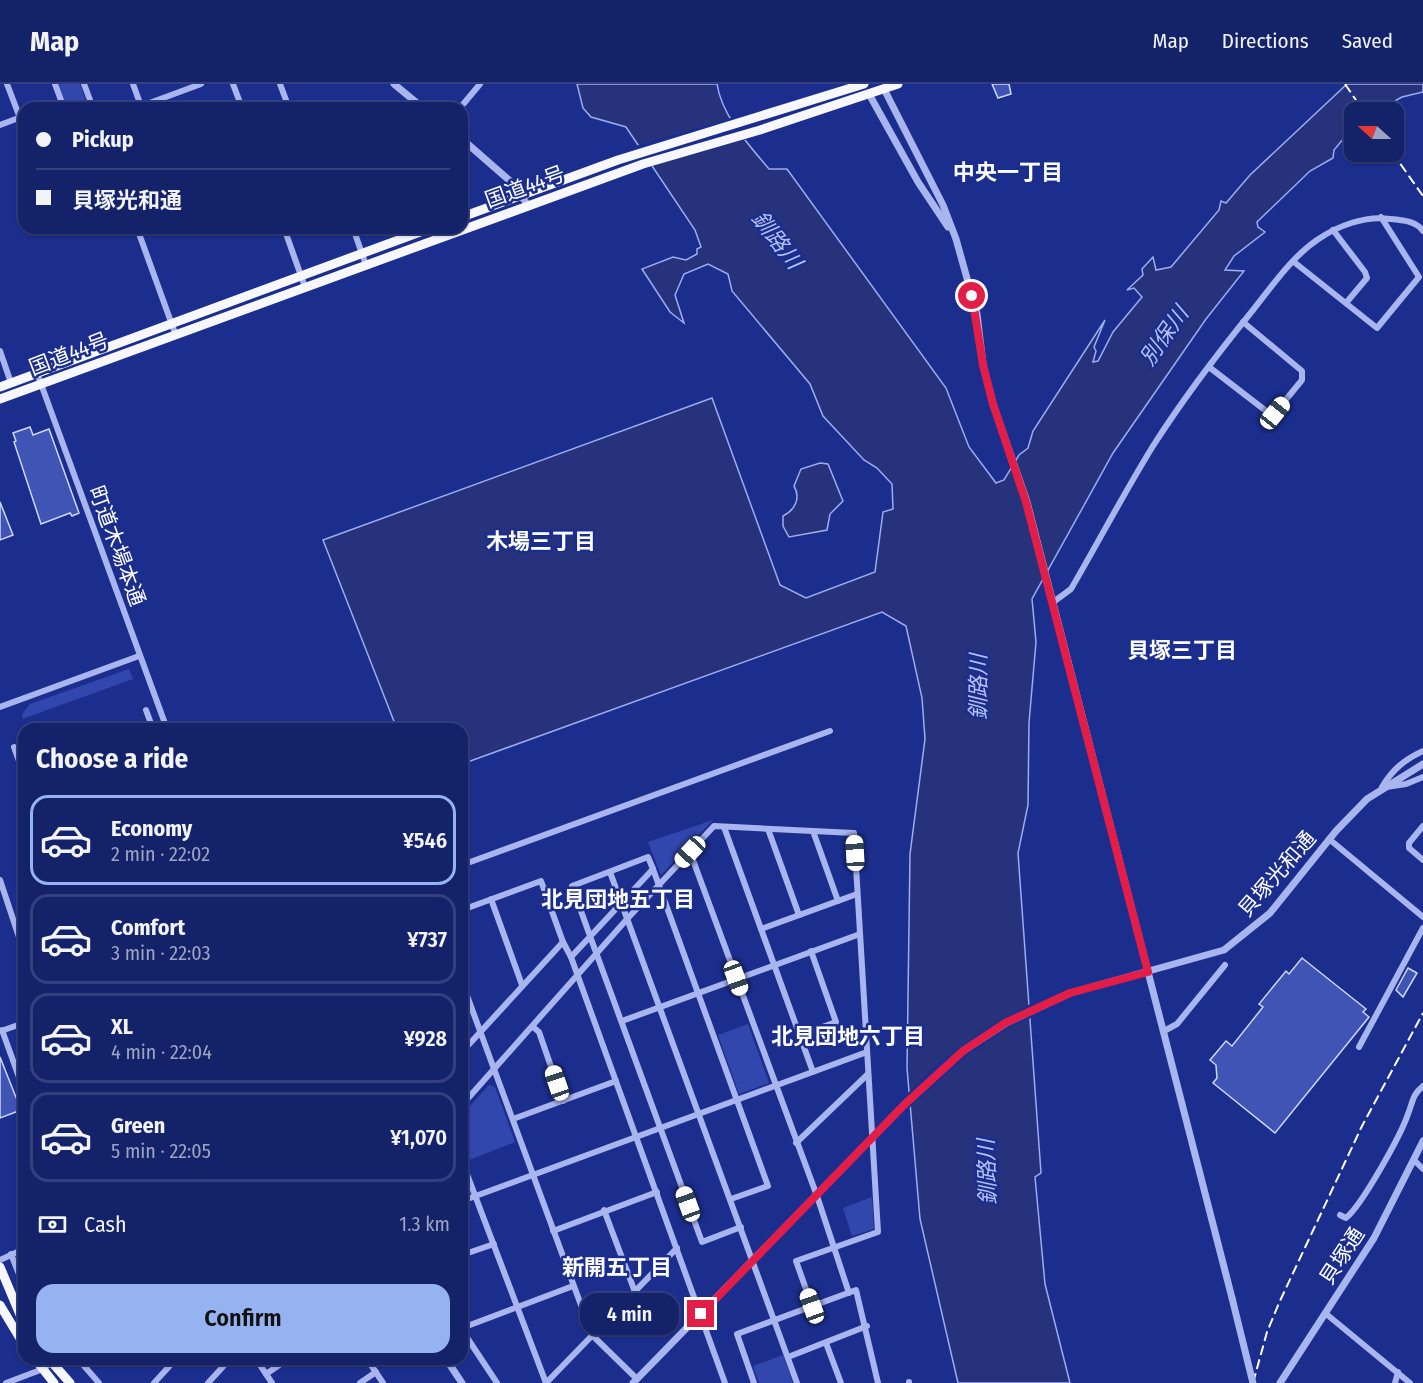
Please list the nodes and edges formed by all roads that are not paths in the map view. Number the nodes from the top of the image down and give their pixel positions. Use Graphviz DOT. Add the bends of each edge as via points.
graph roads {
  1 [pos="7,84"];
  2 [pos="55,84"];
  3 [pos="84,84"];
  4 [pos="133,84"];
  5 [pos="201,84"];
  6 [pos="233,84"];
  7 [pos="280,84"];
  8 [pos="394,84"];
  9 [pos="480,84"];
  10 [pos="864,84"];
  11 [pos="898,84"];
  12 [pos="883,86"];
  13 [pos="184,87"];
  14 [pos="869,94"];
  15 [pos="62,102"];
  16 [pos="91,102"];
  17 [pos="138,102"];
  18 [pos="150,102"];
  19 [pos="240,102"];
  20 [pos="287,102"];
  21 [pos="416,102"];
  22 [pos="465,102"];
  23 [pos="18,108"];
  24 [pos="18,119"];
  25 [pos="0,126"];
  26 [pos="468,145"];
  27 [pos="522,195"];
  28 [pos="528,205"];
  29 [pos="468,215"];
  30 [pos="1382,217"];
  31 [pos="468,227"];
  32 [pos="1333,230"];
  33 [pos="1423,231"];
  34 [pos="139,234"];
  35 [pos="286,234"];
  36 [pos="355,234"];
  37 [pos="415,234"];
  38 [pos="450,234"];
  39 [pos="956,239"];
  40 [pos="362,254"];
  41 [pos="1294,262"];
  42 [pos="366,265"];
  43 [pos="302,276"];
  44 [pos="305,287"];
  45 [pos="1346,303"];
  46 [pos="172,322"];
  47 [pos="1243,322"];
  48 [pos="175,333"];
  49 [pos="0,351"];
  50 [pos="1209,367"];
  51 [pos="37,373"];
  52 [pos="11,383"];
  53 [pos="41,384"];
  54 [pos="0,387"];
  55 [pos="0,399"];
  56 [pos="1052,603"];
  57 [pos="139,656"];
  58 [pos="0,707"];
  59 [pos="146,710"];
  60 [pos="151,723"];
  61 [pos="165,723"];
  62 [pos="830,731"];
  63 [pos="14,747"];
  64 [pos="1423,751"];
  65 [pos="18,758"];
  66 [pos="1423,764"];
  67 [pos="1423,777"];
  68 [pos="1382,787"];
  69 [pos="1423,826"];
  70 [pos="724,827"];
  71 [pos="768,829"];
  72 [pos="813,831"];
  73 [pos="1329,839"];
  74 [pos="690,852"];
  75 [pos="1423,860"];
  76 [pos="468,862"];
  77 [pos="653,869"];
  78 [pos="610,872"];
  79 [pos="0,880"];
  80 [pos="659,884"];
  81 [pos="857,894"];
  82 [pos="491,899"];
  83 [pos="838,901"];
  84 [pos="621,902"];
  85 [pos="468,908"];
  86 [pos="799,915"];
  87 [pos="1423,917"];
  88 [pos="628,918"];
  89 [pos="1423,928"];
  90 [pos="761,929"];
  91 [pos="18,934"];
  92 [pos="860,934"];
  93 [pos="590,936"];
  94 [pos="562,942"];
  95 [pos="811,951"];
  96 [pos="596,953"];
  97 [pos="571,957"];
  98 [pos="773,964"];
  99 [pos="1225,965"];
  100 [pos="1148,972"];
  101 [pos="578,976"];
  102 [pos="736,978"];
  103 [pos="522,984"];
  104 [pos="697,992"];
  105 [pos="468,997"];
  106 [pos="660,1006"];
  107 [pos="622,1021"];
  108 [pos="18,1025"];
  109 [pos="533,1028"];
  110 [pos="1,1030"];
  111 [pos="481,1031"];
  112 [pos="1164,1031"];
  113 [pos="800,1035"];
  114 [pos="468,1045"];
  115 [pos="1359,1047"];
  116 [pos="867,1052"];
  117 [pos="18,1066"];
  118 [pos="494,1070"];
  119 [pos="813,1072"];
  120 [pos="868,1074"];
  121 [pos="616,1081"];
  122 [pos="775,1085"];
  123 [pos="1423,1086"];
  124 [pos="468,1098"];
  125 [pos="737,1100"];
  126 [pos="563,1101"];
  127 [pos="699,1114"];
  128 [pos="513,1119"];
  129 [pos="661,1128"];
  130 [pos="637,1136"];
  131 [pos="871,1138"];
  132 [pos="1423,1141"];
  133 [pos="796,1143"];
  134 [pos="1414,1160"];
  135 [pos="1423,1169"];
  136 [pos="534,1174"];
  137 [pos="468,1176"];
  138 [pos="657,1192"];
  139 [pos="476,1196"];
  140 [pos="817,1196"];
  141 [pos="468,1199"];
  142 [pos="731,1199"];
  143 [pos="604,1210"];
  144 [pos="1340,1215"];
  145 [pos="741,1227"];
  146 [pos="554,1231"];
  147 [pos="494,1244"];
  148 [pos="834,1247"];
  149 [pos="677,1248"];
  150 [pos="18,1252"];
  151 [pos="468,1253"];
  152 [pos="11,1254"];
  153 [pos="0,1260"];
  154 [pos="753,1260"];
  155 [pos="0,1268"];
  156 [pos="18,1272"];
  157 [pos="573,1286"];
  158 [pos="634,1292"];
  159 [pos="849,1293"];
  160 [pos="0,1305"];
  161 [pos="812,1306"];
  162 [pos="517,1307"];
  163 [pos="18,1310"];
  164 [pos="1325,1313"];
  165 [pos="701,1314"];
  166 [pos="775,1320"];
  167 [pos="867,1326"];
  168 [pos="468,1327"];
  169 [pos="18,1335"];
  170 [pos="592,1335"];
  171 [pos="468,1338"];
  172 [pos="826,1343"];
  173 [pos="788,1357"];
  174 [pos="39,1365"];
  175 [pos="47,1365"];
  176 [pos="54,1365"];
  177 [pos="83,1365"];
  178 [pos="170,1365"];
  179 [pos="224,1365"];
  180 [pos="260,1365"];
  181 [pos="279,1365"];
  182 [pos="371,1365"];
  183 [pos="451,1365"];
  184 [pos="43,1370"];
  185 [pos="376,1372"];
  186 [pos="1398,1372"];
  187 [pos="266,1374"];
  188 [pos="635,1381"];
  189 [pos="6,1383"];
  190 [pos="54,1383"];
  191 [pos="70,1383"];
  192 [pos="99,1383"];
  193 [pos="154,1383"];
  194 [pos="208,1383"];
  195 [pos="272,1383"];
  196 [pos="360,1383"];
  197 [pos="383,1383"];
  198 [pos="462,1383"];
  199 [pos="497,1383"];
  200 [pos="546,1383"];
  201 [pos="725,1383"];
  202 [pos="754,1383"];
  203 [pos="797,1383"];
  204 [pos="841,1383"];
  205 [pos="878,1383"];
  206 [pos="1253,1383"];
  207 [pos="1280,1383"];
  208 [pos="1395,1383"];
  209 [pos="1410,1383"];
  1 -- 23 [label="street"];
  2 -- 15 [label="street"];
  3 -- 16 [label="street"];
  4 -- 17 [label="street"];
  5 -- 13 [label="street"];
  6 -- 19 [label="street"];
  7 -- 20 [label="street"];
  8 -- 21 [label="street"];
  9 -- 22 [label="street"];
  10 -- 14 [label="highway"];
  10 -- 27 [label="highway, 国道44号" via="637,154"];
  11 -- 12 [label="highway, 国道44号"];
  12 -- 14 [label="highway, 国道44号"];
  12 -- 39 [label="street"];
  13 -- 18 [label="street"];
  14 -- 28 [label="highway, 国道44号" via="644,164"];
  14 -- 39 [label="street" via="918,182"];
  24 -- 25 [label="street"];
  26 -- 27 [label="street"];
  27 -- 28 [label="street"];
  27 -- 29 [label="highway, 国道44号"];
  28 -- 31 [label="highway, 国道44号"];
  30 -- 32 [label="street"];
  30 -- 33 [label="street" via="1412,223"];
  30 -- 45 [label="street" via="1419,277 1377,328"];
  32 -- 41 [label="street"];
  32 -- 45 [label="street" via="1365,272 1366,278"];
  34 -- 46 [label="street"];
  35 -- 43 [label="street"];
  36 -- 40 [label="street"];
  37 -- 40 [label="highway, 国道44号"];
  38 -- 42 [label="highway, 国道44号"];
  39 -- 56 [label="street" via="977,314 990,394 1012,454"];
  40 -- 42 [label="street"];
  40 -- 43 [label="highway, 国道44号"];
  41 -- 45 [label="street"];
  41 -- 47 [label="street"];
  42 -- 44 [label="highway, 国道44号"];
  43 -- 44 [label="street"];
  43 -- 46 [label="highway, 国道44号"];
  44 -- 48 [label="highway, 国道44号"];
  46 -- 48 [label="street"];
  46 -- 51 [label="highway, 国道44号"];
  47 -- 50 [label="street"];
  47 -- 50 [label="street" via="1302,371 1302,380 1270,414"];
  48 -- 53 [label="highway, 国道44号"];
  49 -- 52 [label="street"];
  50 -- 56 [label="street" via="1154,444 1071,589"];
  51 -- 52 [label="highway, 国道44号"];
  51 -- 53 [label="street, 町道木場本通"];
  52 -- 54 [label="highway, 国道44号"];
  53 -- 55 [label="highway, 国道44号"];
  53 -- 57 [label="street, 町道木場本通"];
  56 -- 100 [label="street"];
  57 -- 58 [label="street"];
  57 -- 61 [label="street, 町道木場本通"];
  59 -- 60 [label="street"];
  62 -- 76 [label="street"];
  63 -- 65 [label="street"];
  64 -- 68 [label="street" via="1392,770"];
  66 -- 68 [label="street, 貝塚光和通"];
  67 -- 68 [label="street"];
  68 -- 73 [label="street, 貝塚光和通"];
  69 -- 75 [label="street" via="1409,843 1409,848"];
  70 -- 71 [label="street"];
  70 -- 74 [label="street" via="714,826"];
  70 -- 90 [label="street"];
  71 -- 72 [label="street"];
  71 -- 86 [label="street"];
  72 -- 81 [label="street" via="854,832"];
  72 -- 83 [label="street"];
  73 -- 87 [label="street"];
  73 -- 100 [label="street, 貝塚光和通" via="1270,913 1236,942 1207,956"];
  74 -- 80 [label="street"];
  74 -- 102 [label="street"];
  77 -- 78 [label="street" via="648,857"];
  77 -- 80 [label="street"];
  77 -- 84 [label="street"];
  78 -- 84 [label="street"];
  78 -- 93 [label="street" via="573,886"];
  79 -- 91 [label="street"];
  80 -- 88 [label="street"];
  80 -- 104 [label="street"];
  81 -- 83 [label="street"];
  81 -- 92 [label="street"];
  82 -- 85 [label="street"];
  82 -- 94 [label="street" via="541,881"];
  82 -- 103 [label="street"];
  83 -- 86 [label="street"];
  84 -- 88 [label="street"];
  84 -- 93 [label="street"];
  86 -- 90 [label="street"];
  88 -- 96 [label="street"];
  88 -- 106 [label="street"];
  89 -- 115 [label="street"];
  90 -- 98 [label="street"];
  92 -- 95 [label="street"];
  92 -- 116 [label="street"];
  93 -- 96 [label="street"];
  93 -- 97 [label="street"];
  94 -- 97 [label="street"];
  94 -- 103 [label="street"];
  95 -- 98 [label="street"];
  95 -- 113 [label="street" via="836,1022"];
  96 -- 101 [label="street"];
  96 -- 107 [label="street"];
  97 -- 101 [label="street"];
  98 -- 102 [label="street"];
  98 -- 113 [label="street"];
  99 -- 112 [label="street" via="1177,1024"];
  100 -- 112 [label="street"];
  100 -- 131 [label="street, 貝塚光和通" via="1070,993 977,1040"];
  101 -- 109 [label="street"];
  101 -- 121 [label="street"];
  102 -- 104 [label="street"];
  102 -- 122 [label="street"];
  103 -- 111 [label="street"];
  104 -- 106 [label="street"];
  104 -- 125 [label="street"];
  105 -- 111 [label="street"];
  106 -- 107 [label="street"];
  106 -- 127 [label="street"];
  107 -- 129 [label="street"];
  108 -- 110 [label="street"];
  109 -- 118 [label="street"];
  109 -- 126 [label="street" via="539,1032"];
  110 -- 117 [label="street"];
  111 -- 114 [label="street"];
  111 -- 118 [label="street"];
  112 -- 206 [label="street, bridge"];
  113 -- 119 [label="street"];
  116 -- 119 [label="street"];
  116 -- 120 [label="street"];
  118 -- 124 [label="street"];
  118 -- 128 [label="street"];
  119 -- 122 [label="street"];
  120 -- 131 [label="street"];
  120 -- 133 [label="street"];
  121 -- 126 [label="street"];
  121 -- 130 [label="street"];
  122 -- 125 [label="street"];
  122 -- 133 [label="street"];
  123 -- 144 [label="street" via="1414,1095 1366,1193 1346,1218"];
  125 -- 127 [label="street"];
  125 -- 142 [label="street" via="768,1186"];
  126 -- 128 [label="street"];
  127 -- 129 [label="street"];
  127 -- 142 [label="street"];
  128 -- 136 [label="street"];
  129 -- 130 [label="street"];
  129 -- 145 [label="street" via="702,1242"];
  130 -- 136 [label="street"];
  130 -- 138 [label="street"];
  131 -- 140 [label="street"];
  131 -- 148 [label="street" via="878,1232"];
  132 -- 134 [label="street, 貝塚通"];
  133 -- 140 [label="street"];
  134 -- 135 [label="street"];
  134 -- 164 [label="street, 貝塚通" via="1374,1238"];
  136 -- 139 [label="street"];
  136 -- 146 [label="street"];
  137 -- 139 [label="street"];
  138 -- 143 [label="street"];
  138 -- 149 [label="street"];
  139 -- 141 [label="street"];
  139 -- 147 [label="street"];
  140 -- 148 [label="street"];
  140 -- 154 [label="street"];
  142 -- 145 [label="street"];
  143 -- 146 [label="street"];
  143 -- 158 [label="street"];
  145 -- 154 [label="street"];
  146 -- 157 [label="street"];
  147 -- 151 [label="street"];
  147 -- 162 [label="street"];
  148 -- 159 [label="street"];
  148 -- 161 [label="street" via="796,1261"];
  149 -- 158 [label="street"];
  149 -- 165 [label="street"];
  150 -- 152 [label="street"];
  152 -- 153 [label="street"];
  152 -- 156 [label="street"];
  154 -- 165 [label="street"];
  154 -- 166 [label="street"];
  155 -- 163 [label="highway"];
  157 -- 162 [label="street"];
  157 -- 170 [label="street"];
  158 -- 170 [label="street"];
  159 -- 161 [label="street"];
  159 -- 167 [label="street" via="856,1290"];
  160 -- 169 [label="highway"];
  161 -- 166 [label="street"];
  162 -- 168 [label="street"];
  162 -- 200 [label="street"];
  164 -- 186 [label="street"];
  164 -- 207 [label="street, 貝塚通"];
  165 -- 188 [label="street"];
  165 -- 201 [label="street"];
  166 -- 173 [label="street"];
  166 -- 202 [label="street" via="737,1334"];
  167 -- 172 [label="street"];
  167 -- 205 [label="street"];
  170 -- 188 [label="street"];
  170 -- 200 [label="street"];
  171 -- 199 [label="street"];
  172 -- 173 [label="street"];
  172 -- 204 [label="street"];
  173 -- 203 [label="street"];
  174 -- 184 [label="highway"];
  175 -- 184 [label="street"];
  176 -- 191 [label="highway"];
  177 -- 192 [label="street"];
  178 -- 193 [label="street"];
  179 -- 194 [label="street"];
  180 -- 187 [label="street"];
  181 -- 187 [label="street"];
  182 -- 185 [label="street"];
  183 -- 198 [label="street"];
  184 -- 189 [label="street"];
  184 -- 190 [label="highway"];
  185 -- 196 [label="street"];
  185 -- 197 [label="street"];
  186 -- 208 [label="street"];
  186 -- 209 [label="street"];
  187 -- 195 [label="street"];
}
